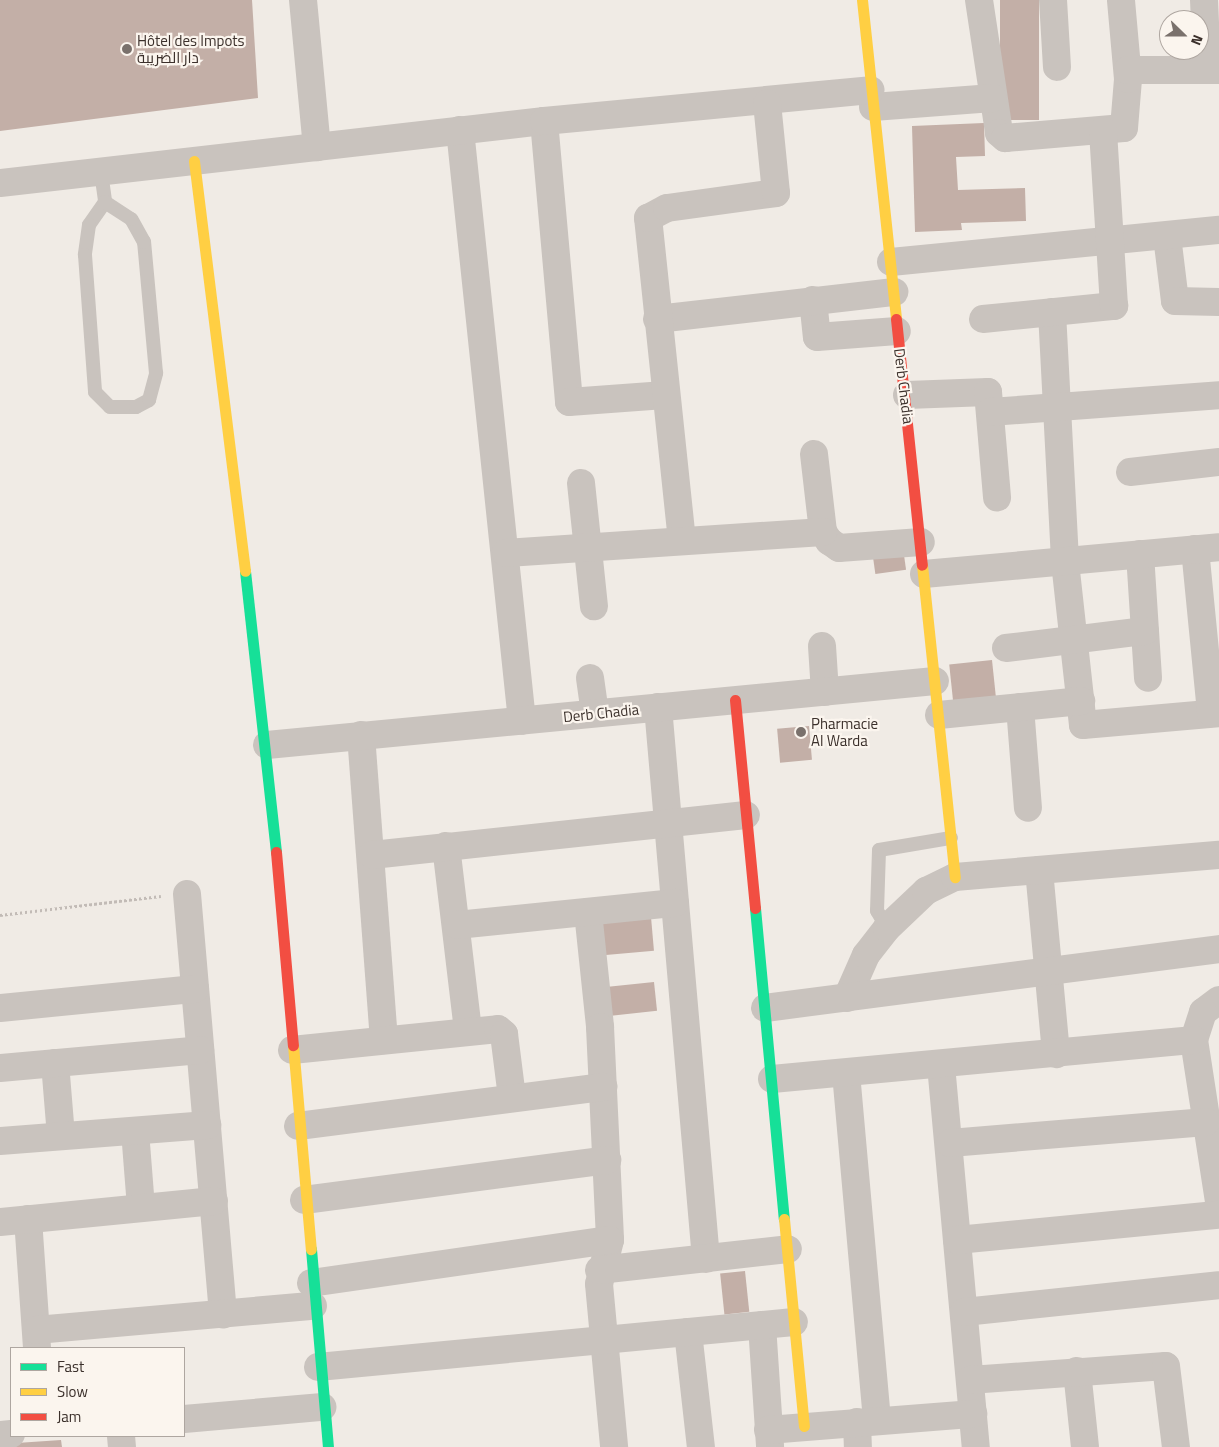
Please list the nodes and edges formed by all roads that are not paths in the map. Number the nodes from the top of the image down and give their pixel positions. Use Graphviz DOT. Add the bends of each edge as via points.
graph roads {
  1 [pos="302,0"];
  2 [pos="862,0"];
  3 [pos="979,0"];
  4 [pos="1053,0"];
  5 [pos="1120,0"];
  6 [pos="1204,0"];
  7 [pos="1056,67"];
  8 [pos="1128,70"];
  9 [pos="1213,70"];
  10 [pos="993,98"];
  11 [pos="872,99"];
  12 [pos="767,102"];
  13 [pos="544,121"];
  14 [pos="460,130"];
  15 [pos="1103,131"];
  16 [pos="317,147"];
  17 [pos="194,161"];
  18 [pos="101,172"];
  19 [pos="0,183"];
  20 [pos="105,202"];
  21 [pos="1219,230"];
  22 [pos="1168,236"];
  23 [pos="1110,241"];
  24 [pos="891,262"];
  25 [pos="894,292"];
  26 [pos="813,300"];
  27 [pos="1219,302"];
  28 [pos="1052,312"];
  29 [pos="657,319"];
  30 [pos="983,319"];
  31 [pos="897,331"];
  32 [pos="665,395"];
  33 [pos="907,395"];
  34 [pos="1219,395"];
  35 [pos="1059,410"];
  36 [pos="990,412"];
  37 [pos="814,454"];
  38 [pos="1219,462"];
  39 [pos="1130,472"];
  40 [pos="581,483"];
  41 [pos="997,498"];
  42 [pos="823,532"];
  43 [pos="682,541"];
  44 [pos="921,542"];
  45 [pos="589,548"];
  46 [pos="1207,548"];
  47 [pos="506,553"];
  48 [pos="1140,554"];
  49 [pos="1065,562"];
  50 [pos="924,574"];
  51 [pos="594,606"];
  52 [pos="1212,629"];
  53 [pos="1144,631"];
  54 [pos="1075,640"];
  55 [pos="822,646"];
  56 [pos="1006,648"];
  57 [pos="590,678"];
  58 [pos="1148,678"];
  59 [pos="935,681"];
  60 [pos="825,692"];
  61 [pos="734,700"];
  62 [pos="1080,701"];
  63 [pos="658,707"];
  64 [pos="1020,707"];
  65 [pos="595,713"];
  66 [pos="1215,713"];
  67 [pos="939,715"];
  68 [pos="522,721"];
  69 [pos="361,735"];
  70 [pos="267,745"];
  71 [pos="1028,808"];
  72 [pos="746,815"];
  73 [pos="668,823"];
  74 [pos="951,838"];
  75 [pos="446,846"];
  76 [pos="372,855"];
  77 [pos="1219,855"];
  78 [pos="1039,870"];
  79 [pos="955,877"];
  80 [pos="187,894"];
  81 [pos="675,903"];
  82 [pos="588,912"];
  83 [pos="457,925"];
  84 [pos="887,928"];
  85 [pos="1219,949"];
  86 [pos="1047,972"];
  87 [pos="195,989"];
  88 [pos="847,998"];
  89 [pos="1219,1000"];
  90 [pos="0,1008"];
  91 [pos="765,1008"];
  92 [pos="468,1031"];
  93 [pos="384,1040"];
  94 [pos="1194,1040"];
  95 [pos="200,1050"];
  96 [pos="292,1050"];
  97 [pos="1056,1054"];
  98 [pos="55,1063"];
  99 [pos="941,1065"];
  100 [pos="0,1068"];
  101 [pos="846,1073"];
  102 [pos="772,1079"];
  103 [pos="604,1087"];
  104 [pos="512,1097"];
  105 [pos="1206,1122"];
  106 [pos="207,1126"];
  107 [pos="298,1126"];
  108 [pos="136,1131"];
  109 [pos="61,1136"];
  110 [pos="0,1141"];
  111 [pos="950,1143"];
  112 [pos="607,1160"];
  113 [pos="304,1200"];
  114 [pos="214,1201"];
  115 [pos="1219,1201"];
  116 [pos="141,1208"];
  117 [pos="1219,1215"];
  118 [pos="28,1220"];
  119 [pos="0,1222"];
  120 [pos="610,1240"];
  121 [pos="957,1240"];
  122 [pos="788,1249"];
  123 [pos="706,1260"];
  124 [pos="599,1270"];
  125 [pos="1219,1285"];
  126 [pos="312,1294"];
  127 [pos="964,1312"];
  128 [pos="224,1314"];
  129 [pos="794,1322"];
  130 [pos="762,1325"];
  131 [pos="688,1332"];
  132 [pos="36,1339"];
  133 [pos="604,1340"];
  134 [pos="318,1368"];
  135 [pos="1077,1371"];
  136 [pos="970,1380"];
  137 [pos="322,1407"];
  138 [pos="973,1414"];
  139 [pos="185,1419"];
  140 [pos="804,1426"];
  141 [pos="864,1430"];
  142 [pos="769,1438"];
  143 [pos="328,1447"];
  144 [pos="614,1447"];
  145 [pos="701,1447"];
  146 [pos="976,1447"];
  147 [pos="1085,1447"];
  148 [pos="1176,1447"];
  1 -- 16 [label="street"];
  2 -- 11 [label="street, Derb Chadia"];
  3 -- 10 [label="street"];
  4 -- 7 [label="street"];
  5 -- 8 [label="street"];
  6 -- 9 [label="street"];
  8 -- 9 [label="street"];
  8 -- 15 [label="street" via="1127,123 1124,128"];
  10 -- 11 [label="street"];
  10 -- 15 [label="street" via="1002,137"];
  11 -- 12 [label="street"];
  11 -- 24 [label="street, Derb Chadia"];
  12 -- 13 [label="street"];
  12 -- 29 [label="street" via="776,193 667,208 648,218"];
  13 -- 14 [label="street"];
  13 -- 32 [label="street" via="569,402"];
  14 -- 16 [label="street"];
  14 -- 47 [label="street"];
  15 -- 23 [label="street"];
  16 -- 17 [label="street"];
  17 -- 18 [label="street"];
  17 -- 70 [label="street"];
  18 -- 19 [label="street"];
  18 -- 20 [label="lane"];
  20 -- 20 [label="lane" via="89,226 85,255 95,392 110,407 136,407 148,400 156,374 144,242 131,219"];
  21 -- 22 [label="street"];
  22 -- 23 [label="street"];
  22 -- 27 [label="street" via="1175,300"];
  23 -- 24 [label="street"];
  23 -- 28 [label="street" via="1114,306"];
  24 -- 25 [label="street, Derb Chadia"];
  25 -- 26 [label="street"];
  25 -- 31 [label="street, Derb Chadia"];
  26 -- 29 [label="street"];
  26 -- 31 [label="street" via="817,337"];
  28 -- 30 [label="street"];
  28 -- 35 [label="street"];
  29 -- 32 [label="street"];
  31 -- 33 [label="street, Derb Chadia"];
  32 -- 43 [label="street"];
  33 -- 36 [label="street" via="986,391"];
  33 -- 44 [label="street, Derb Chadia"];
  34 -- 35 [label="street"];
  35 -- 36 [label="street"];
  35 -- 49 [label="street"];
  36 -- 41 [label="street"];
  37 -- 42 [label="street"];
  38 -- 39 [label="street"];
  40 -- 45 [label="street"];
  42 -- 43 [label="street"];
  42 -- 44 [label="street" via="839,548"];
  43 -- 45 [label="street"];
  44 -- 50 [label="street, Derb Chadia"];
  45 -- 47 [label="street"];
  45 -- 51 [label="street"];
  46 -- 48 [label="street"];
  46 -- 52 [label="street"];
  47 -- 68 [label="street"];
  48 -- 49 [label="street"];
  48 -- 53 [label="street"];
  49 -- 50 [label="street"];
  49 -- 54 [label="street"];
  50 -- 59 [label="street, Derb Chadia"];
  52 -- 66 [label="street"];
  53 -- 54 [label="street"];
  53 -- 58 [label="street"];
  54 -- 56 [label="street"];
  54 -- 62 [label="street"];
  55 -- 60 [label="street"];
  57 -- 65 [label="street"];
  59 -- 60 [label="street, Derb Chadia"];
  59 -- 67 [label="street, Derb Chadia"];
  60 -- 61 [label="street, Derb Chadia"];
  61 -- 63 [label="street, Derb Chadia"];
  61 -- 72 [label="street"];
  62 -- 64 [label="street"];
  62 -- 66 [label="street" via="1086,727"];
  63 -- 65 [label="street, Derb Chadia"];
  63 -- 73 [label="street"];
  64 -- 67 [label="street"];
  64 -- 71 [label="street"];
  65 -- 68 [label="street, Derb Chadia"];
  67 -- 74 [label="street, Derb Chadia"];
  68 -- 69 [label="street, Derb Chadia"];
  69 -- 70 [label="street, Derb Chadia"];
  69 -- 76 [label="street"];
  70 -- 96 [label="street"];
  72 -- 73 [label="street"];
  72 -- 91 [label="street"];
  73 -- 75 [label="street"];
  73 -- 81 [label="street"];
  74 -- 79 [label="street, Derb Chadia"];
  74 -- 84 [label="lane" via="879,850 877,911"];
  75 -- 76 [label="street"];
  75 -- 83 [label="street"];
  76 -- 93 [label="street"];
  77 -- 78 [label="street"];
  78 -- 79 [label="street"];
  78 -- 86 [label="street"];
  79 -- 84 [label="street" via="926,891"];
  80 -- 87 [label="street"];
  81 -- 82 [label="street"];
  81 -- 123 [label="street"];
  82 -- 83 [label="street"];
  82 -- 103 [label="street"];
  83 -- 92 [label="street"];
  84 -- 88 [label="street" via="866,955"];
  85 -- 86 [label="street"];
  86 -- 88 [label="street"];
  86 -- 97 [label="street"];
  87 -- 90 [label="street"];
  87 -- 95 [label="street"];
  88 -- 91 [label="street"];
  89 -- 94 [label="street" via="1203,1012"];
  91 -- 102 [label="street"];
  92 -- 93 [label="street"];
  92 -- 104 [label="street" via="503,1031"];
  93 -- 96 [label="street"];
  94 -- 97 [label="street"];
  94 -- 105 [label="street"];
  95 -- 98 [label="street"];
  95 -- 106 [label="street"];
  96 -- 107 [label="street"];
  97 -- 99 [label="street"];
  98 -- 100 [label="street"];
  98 -- 109 [label="street"];
  99 -- 101 [label="street"];
  99 -- 111 [label="street"];
  101 -- 102 [label="street"];
  101 -- 141 [label="street"];
  102 -- 122 [label="street"];
  103 -- 104 [label="street"];
  103 -- 112 [label="street"];
  104 -- 107 [label="street"];
  105 -- 111 [label="street"];
  105 -- 115 [label="street"];
  106 -- 108 [label="street"];
  106 -- 114 [label="street"];
  107 -- 113 [label="street"];
  108 -- 109 [label="street"];
  108 -- 116 [label="street"];
  109 -- 110 [label="street"];
  111 -- 121 [label="street"];
  112 -- 113 [label="street"];
  112 -- 120 [label="street"];
  113 -- 126 [label="street"];
  114 -- 116 [label="street"];
  114 -- 128 [label="street"];
  116 -- 118 [label="street"];
  117 -- 121 [label="street"];
  118 -- 119 [label="street"];
  118 -- 132 [label="street"];
  120 -- 124 [label="street"];
  120 -- 126 [label="street"];
  121 -- 127 [label="street"];
  122 -- 123 [label="street"];
  122 -- 129 [label="street"];
  123 -- 124 [label="street"];
  124 -- 133 [label="street"];
  125 -- 127 [label="street"];
  126 -- 128 [label="street"];
  126 -- 134 [label="street"];
  127 -- 136 [label="street"];
  128 -- 132 [label="street"];
  129 -- 130 [label="street"];
  129 -- 140 [label="street"];
  130 -- 131 [label="street"];
  130 -- 142 [label="street"];
  131 -- 133 [label="street"];
  131 -- 145 [label="street"];
  133 -- 134 [label="street"];
  133 -- 144 [label="street"];
  134 -- 137 [label="street"];
  135 -- 136 [label="street"];
  135 -- 147 [label="street"];
  135 -- 148 [label="street" via="1168,1368"];
  136 -- 138 [label="street"];
  137 -- 139 [label="street"];
  137 -- 143 [label="street"];
  138 -- 141 [label="street"];
  138 -- 146 [label="street"];
  140 -- 141 [label="street"];
  140 -- 142 [label="street"];
}
